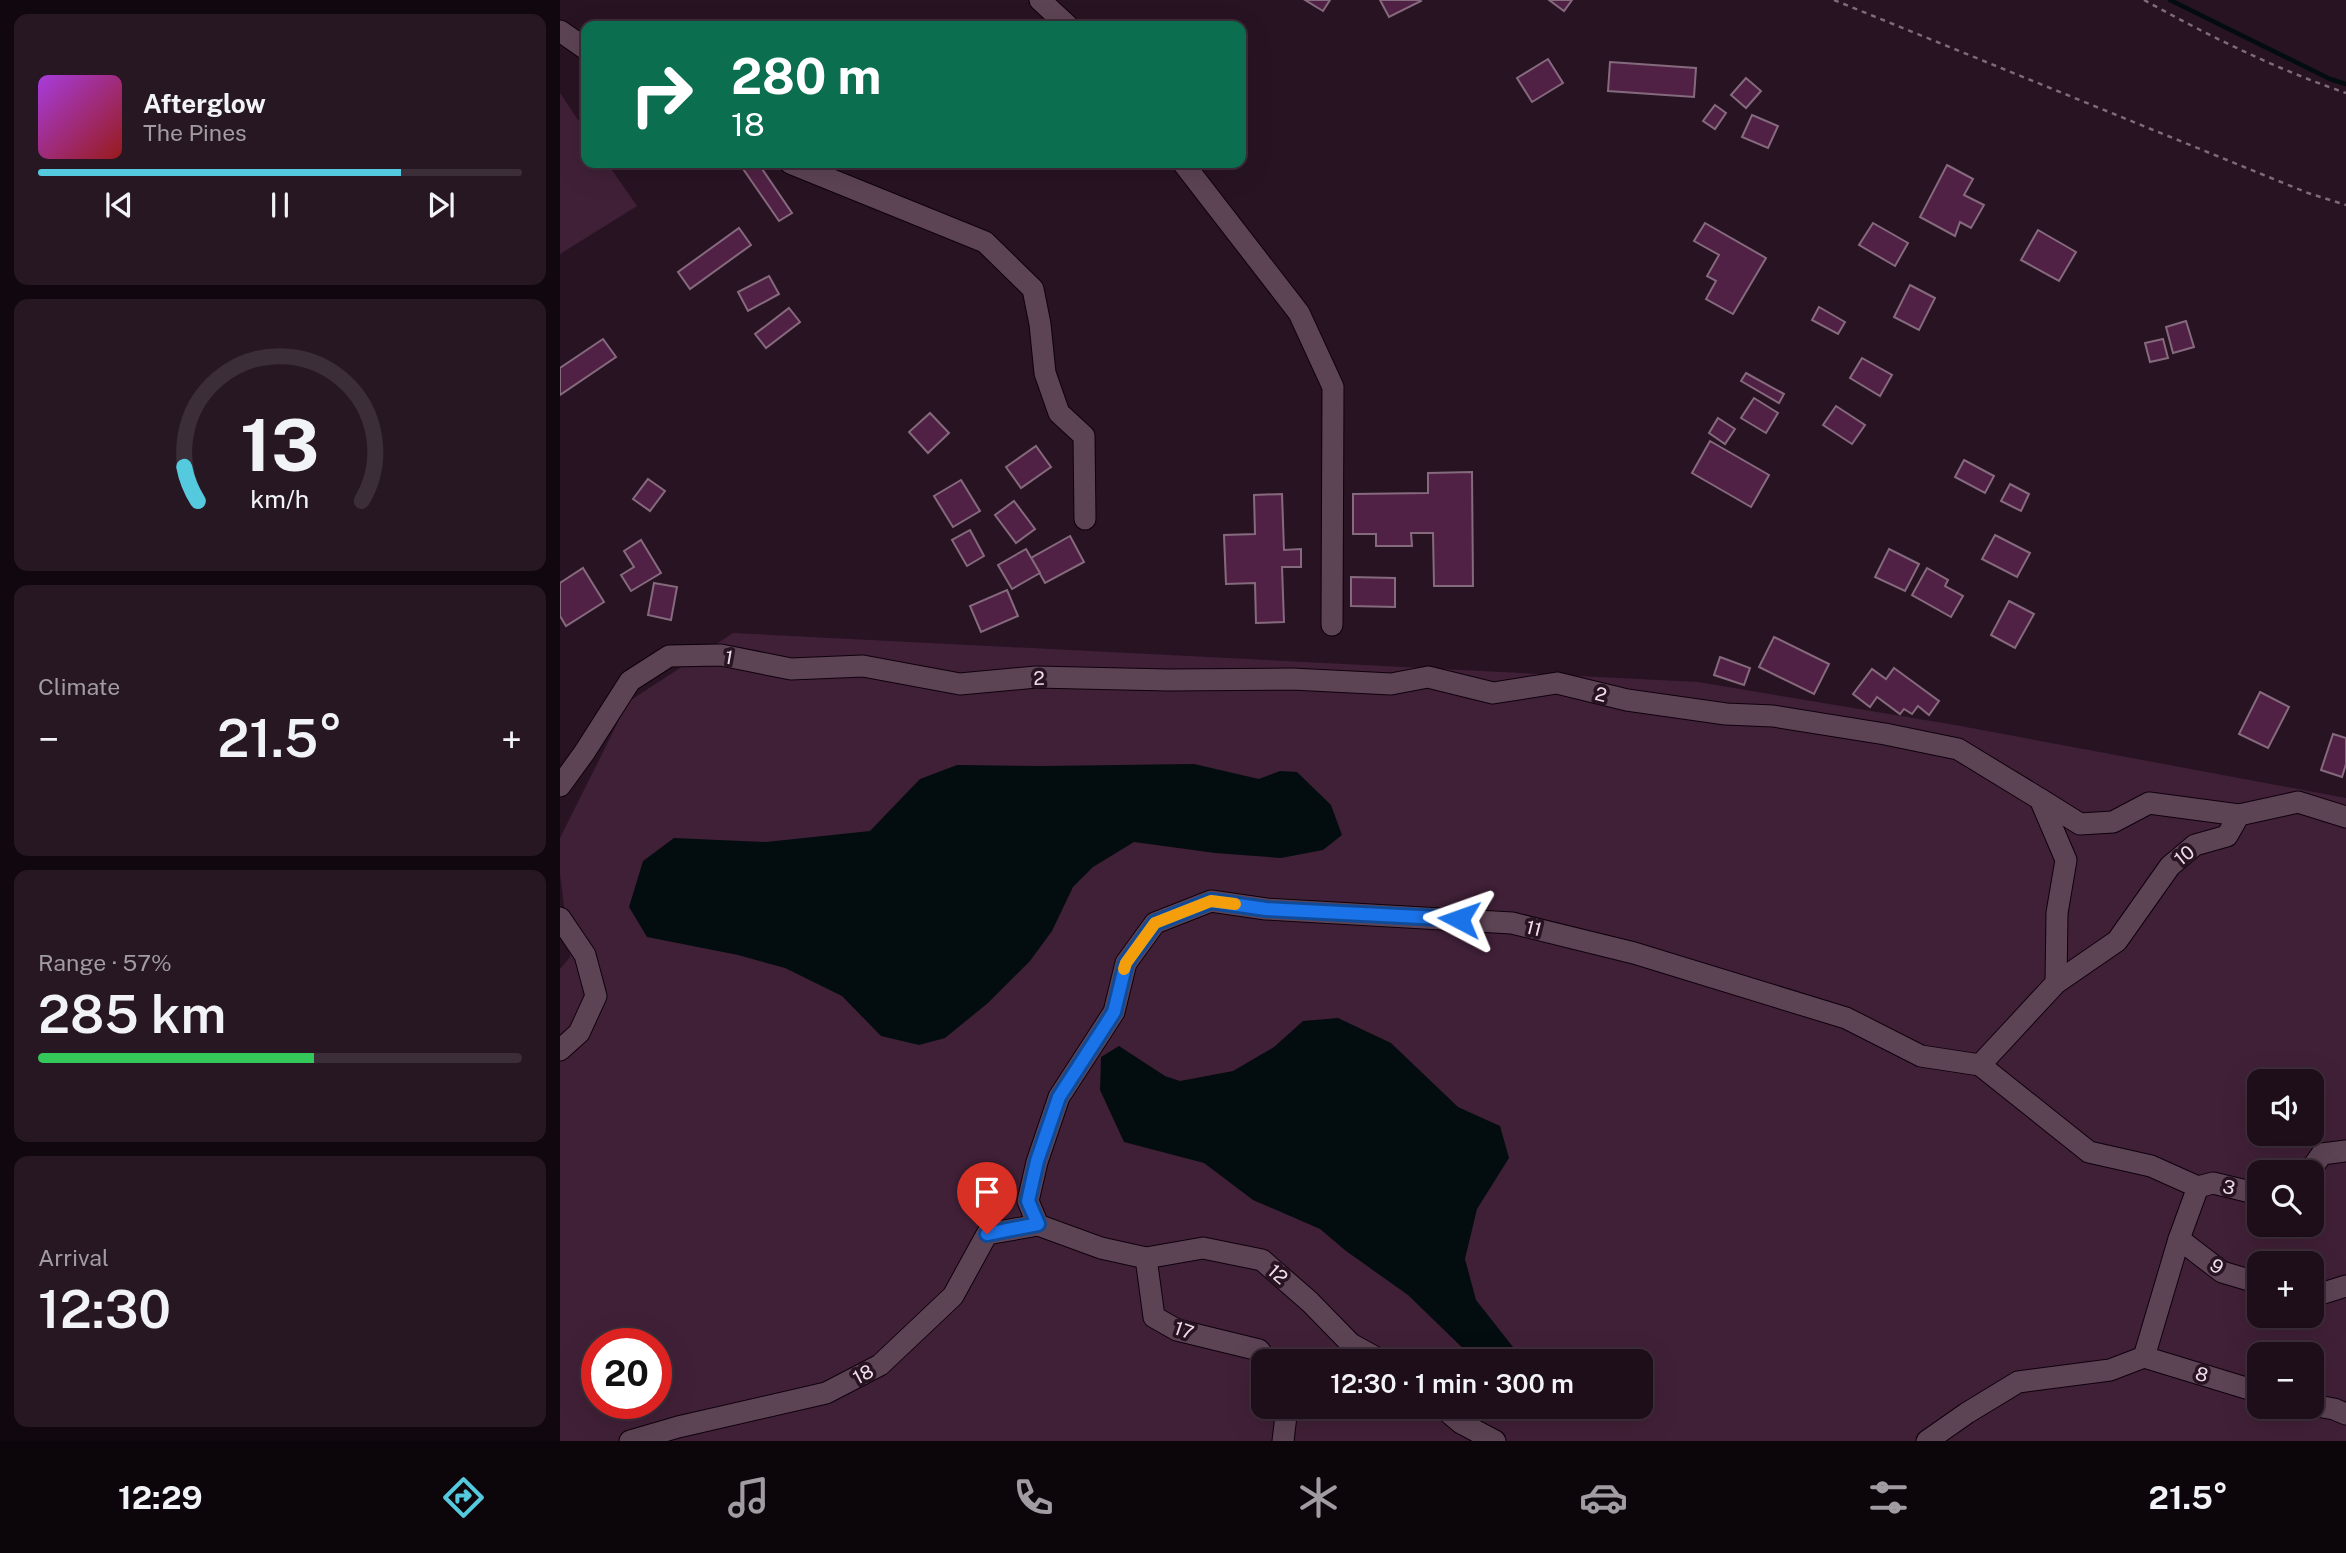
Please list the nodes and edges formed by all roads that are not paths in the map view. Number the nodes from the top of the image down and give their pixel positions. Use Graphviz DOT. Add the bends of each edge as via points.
graph roads {
  1 [pos="1041,0"];
  2 [pos="1063,21"];
  3 [pos="560,31"];
  4 [pos="581,46"];
  5 [pos="802,168"];
  6 [pos="1187,168"];
  7 [pos="1085,519"];
  8 [pos="1332,625"];
  9 [pos="960,684"];
  10 [pos="560,786"];
  11 [pos="2040,799"];
  12 [pos="2239,815"];
  13 [pos="2346,817"];
  14 [pos="560,918"];
  15 [pos="2056,983"];
  16 [pos="560,1050"];
  17 [pos="1980,1065"];
  18 [pos="2346,1151"];
  19 [pos="2318,1160"];
  20 [pos="2198,1187"];
  21 [pos="2247,1191"];
  22 [pos="1038,1224"];
  23 [pos="2179,1239"];
  24 [pos="1146,1258"];
  25 [pos="2247,1279"];
  26 [pos="2346,1286"];
  27 [pos="2324,1292"];
  28 [pos="1255,1349"];
  29 [pos="1361,1349"];
  30 [pos="2144,1357"];
  31 [pos="2247,1388"];
  32 [pos="2324,1407"];
  33 [pos="2346,1414"];
  34 [pos="1286,1419"];
  35 [pos="1456,1419"];
  36 [pos="630,1441"];
  37 [pos="1283,1441"];
  38 [pos="1495,1441"];
  39 [pos="1927,1441"];
  1 -- 2 [label="street"];
  3 -- 4 [label="street"];
  5 -- 7 [label="street" via="985,242 1032,289 1045,373 1059,413 1084,436"];
  6 -- 8 [label="street" via="1299,313 1334,387"];
  9 -- 10 [label="street, 1" via="863,666 791,669 721,655 669,656 630,681"];
  9 -- 11 [label="street, 2" via="1036,677 1391,684 1428,677 1493,693 1557,683 1627,701 1773,716 1958,749"];
  11 -- 12 [label="street, 2" via="2080,824 2113,822 2149,803"];
  11 -- 15 [label="street" via="2066,860 2057,913"];
  12 -- 13 [label="street" via="2298,802"];
  12 -- 15 [label="street, 10" via="2227,836 2195,845 2170,866 2117,941"];
  14 -- 16 [label="street" via="585,955 596,996 579,1033"];
  15 -- 17 [label="street, 10"];
  17 -- 20 [label="street" via="2089,1152 2151,1166"];
  17 -- 22 [label="street, 11" via="1921,1056 1846,1018 1634,953 1512,923 1266,909 1211,901 1155,923 1126,963 1114,1012 1059,1097 1037,1161 1028,1201"];
  18 -- 19 [label="street" via="2322,1154"];
  20 -- 21 [label="street, 3" via="2213,1183"];
  20 -- 23 [label="street"];
  22 -- 24 [label="street" via="1101,1248"];
  22 -- 36 [label="street, 18" via="987,1234 953,1296 880,1365 826,1393"];
  23 -- 25 [label="street, 9" via="2222,1272"];
  23 -- 30 [label="street"];
  24 -- 28 [label="street, 17" via="1154,1317 1177,1331"];
  24 -- 29 [label="street, 12" via="1203,1248 1262,1260"];
  26 -- 27 [label="street"];
  30 -- 31 [label="street, 8"];
  30 -- 39 [label="street" via="2110,1370 2018,1382"];
  32 -- 33 [label="street"];
  34 -- 37 [label="street"];
  35 -- 38 [label="street"];
}
